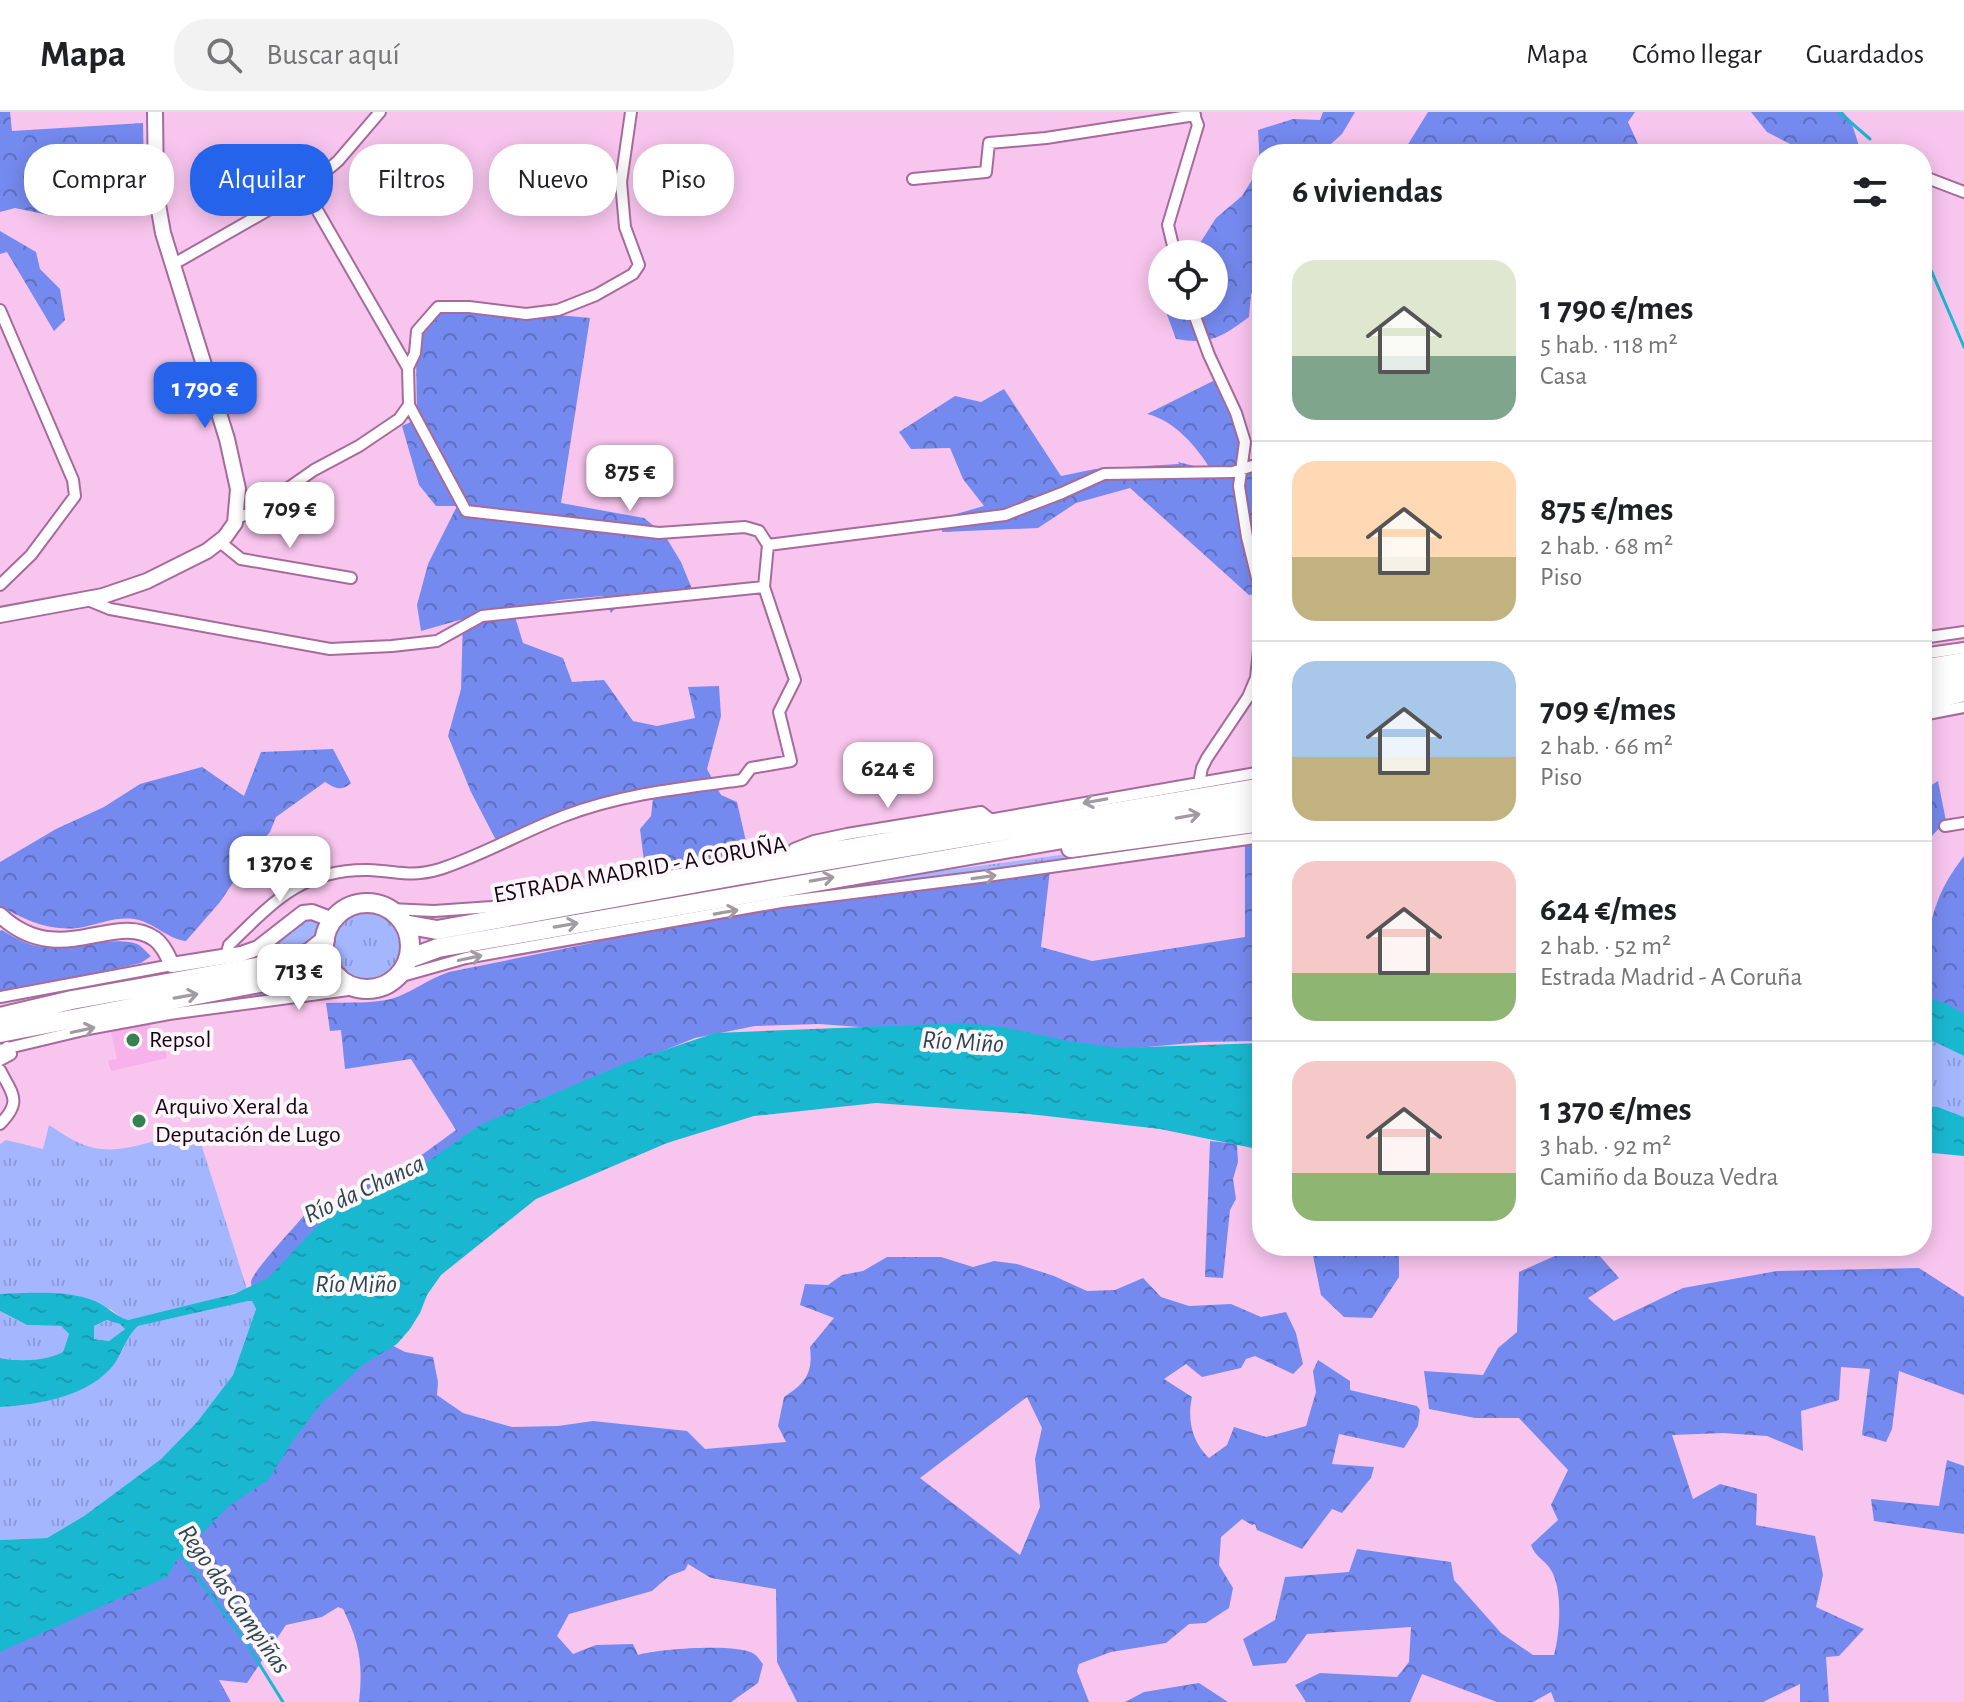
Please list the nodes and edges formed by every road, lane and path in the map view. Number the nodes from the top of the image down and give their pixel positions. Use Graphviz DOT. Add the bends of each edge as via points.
graph roads {
  1 [pos="155,112"];
  2 [pos="380,112"];
  3 [pos="631,112"];
  4 [pos="1194,114"];
  5 [pos="333,165"];
  6 [pos="913,179"];
  7 [pos="1932,180"];
  8 [pos="1964,192"];
  9 [pos="258,216"];
  10 [pos="321,216"];
  11 [pos="1172,240"];
  12 [pos="172,265"];
  13 [pos="0,310"];
  14 [pos="1196,320"];
  15 [pos="408,368"];
  16 [pos="409,405"];
  17 [pos="1252,466"];
  18 [pos="1242,469"];
  19 [pos="236,518"];
  20 [pos="220,542"];
  21 [pos="768,545"];
  22 [pos="1252,557"];
  23 [pos="351,578"];
  24 [pos="0,585"];
  25 [pos="764,587"];
  26 [pos="85,599"];
  27 [pos="0,615"];
  28 [pos="1964,632"];
  29 [pos="1932,637"];
  30 [pos="1964,648"];
  31 [pos="1932,653"];
  32 [pos="1964,662"];
  33 [pos="1932,667"];
  34 [pos="1964,678"];
  35 [pos="1932,684"];
  36 [pos="1252,688"];
  37 [pos="1964,692"];
  38 [pos="1932,700"];
  39 [pos="1964,707"];
  40 [pos="1932,713"];
  41 [pos="1252,774"];
  42 [pos="1199,783"];
  43 [pos="1252,789"];
  44 [pos="1252,806"];
  45 [pos="1252,823"];
  46 [pos="1964,823"];
  47 [pos="1945,826"];
  48 [pos="1252,838"];
  49 [pos="878,870"];
  50 [pos="389,909"];
  51 [pos="0,915"];
  52 [pos="333,920"];
  53 [pos="404,924"];
  54 [pos="325,940"];
  55 [pos="226,956"];
  56 [pos="408,959"];
  57 [pos="172,965"];
  58 [pos="338,977"];
  59 [pos="395,978"];
  60 [pos="363,988"];
  61 [pos="0,997"];
  62 [pos="0,1017"];
  63 [pos="2,1043"];
  64 [pos="0,1060"];
  65 [pos="0,1072"];
  66 [pos="0,1124"];
  1 -- 12 [label="street" via="156,193"];
  2 -- 5 [label="street"];
  3 -- 15 [label="street" via="621,182 625,227 639,265 633,274 558,310 526,314 438,307 417,331"];
  4 -- 6 [label="street" via="989,143 986,172"];
  4 -- 11 [label="street" via="1198,125 1168,225"];
  7 -- 8 [label="street"];
  9 -- 12 [label="street"];
  10 -- 15 [label="street"];
  12 -- 19 [label="street" via="227,439 238,489"];
  13 -- 24 [label="street" via="73,480 75,496 31,555"];
  14 -- 18 [label="street" via="1245,442"];
  15 -- 16 [label="street"];
  16 -- 19 [label="street" via="399,419 359,446"];
  16 -- 21 [label="street" via="466,511 659,533 745,527 759,531"];
  17 -- 18 [label="street"];
  18 -- 21 [label="street" via="1104,474 1005,515"];
  18 -- 22 [label="street" via="1239,486"];
  19 -- 20 [label="street"];
  20 -- 23 [label="street" via="241,559"];
  20 -- 26 [label="street" via="147,581"];
  21 -- 25 [label="street"];
  25 -- 26 [label="street" via="482,616 437,641 330,649 110,609"];
  25 -- 55 [label="street" via="795,680 779,712 791,761 751,768 742,780 605,803 412,876 344,870 314,878 285,892 229,945"];
  26 -- 27 [label="street"];
  28 -- 29 [label="street"];
  30 -- 31 [label="street"];
  32 -- 33 [label="highway"];
  34 -- 35 [label="highway"];
  36 -- 42 [label="street" via="1207,758"];
  37 -- 38 [label="highway"];
  39 -- 40 [label="street"];
  41 -- 42 [label="street"];
  42 -- 50 [label="street, one-way" via="492,907"];
  43 -- 53 [label="highway, ESTRADA MADRID - A CORUÑA" via="437,930"];
  49 -- 44 [label="highway, ESTRADA MADRID - A CORUÑA, one-way"];
  45 -- 49 [label="highway"];
  46 -- 47 [label="street"];
  59 -- 48 [label="street, one-way" via="466,958 781,902"];
  56 -- 49 [label="highway, ESTRADA MADRID - A CORUÑA, one-way" via="438,948"];
  50 -- 52 [label="highway" via="353,905"];
  50 -- 53 [label="highway"];
  51 -- 57 [label="street" via="12,927 46,940 121,931 152,936"];
  52 -- 54 [label="highway"];
  52 -- 55 [label="street" via="303,913 258,948"];
  53 -- 56 [label="highway"];
  54 -- 58 [label="highway" via="327,960"];
  54 -- 62 [label="highway" via="309,953 279,963"];
  55 -- 57 [label="street"];
  56 -- 59 [label="highway"];
  57 -- 61 [label="street"];
  58 -- 60 [label="highway"];
  63 -- 58 [label="highway, one-way" via="306,974"];
  59 -- 60 [label="highway"];
  63 -- 60 [label="street, one-way"];
  63 -- 64 [label="street" via="11,1054"];
  65 -- 66 [label="street" via="14,1095 12,1110"];
}
